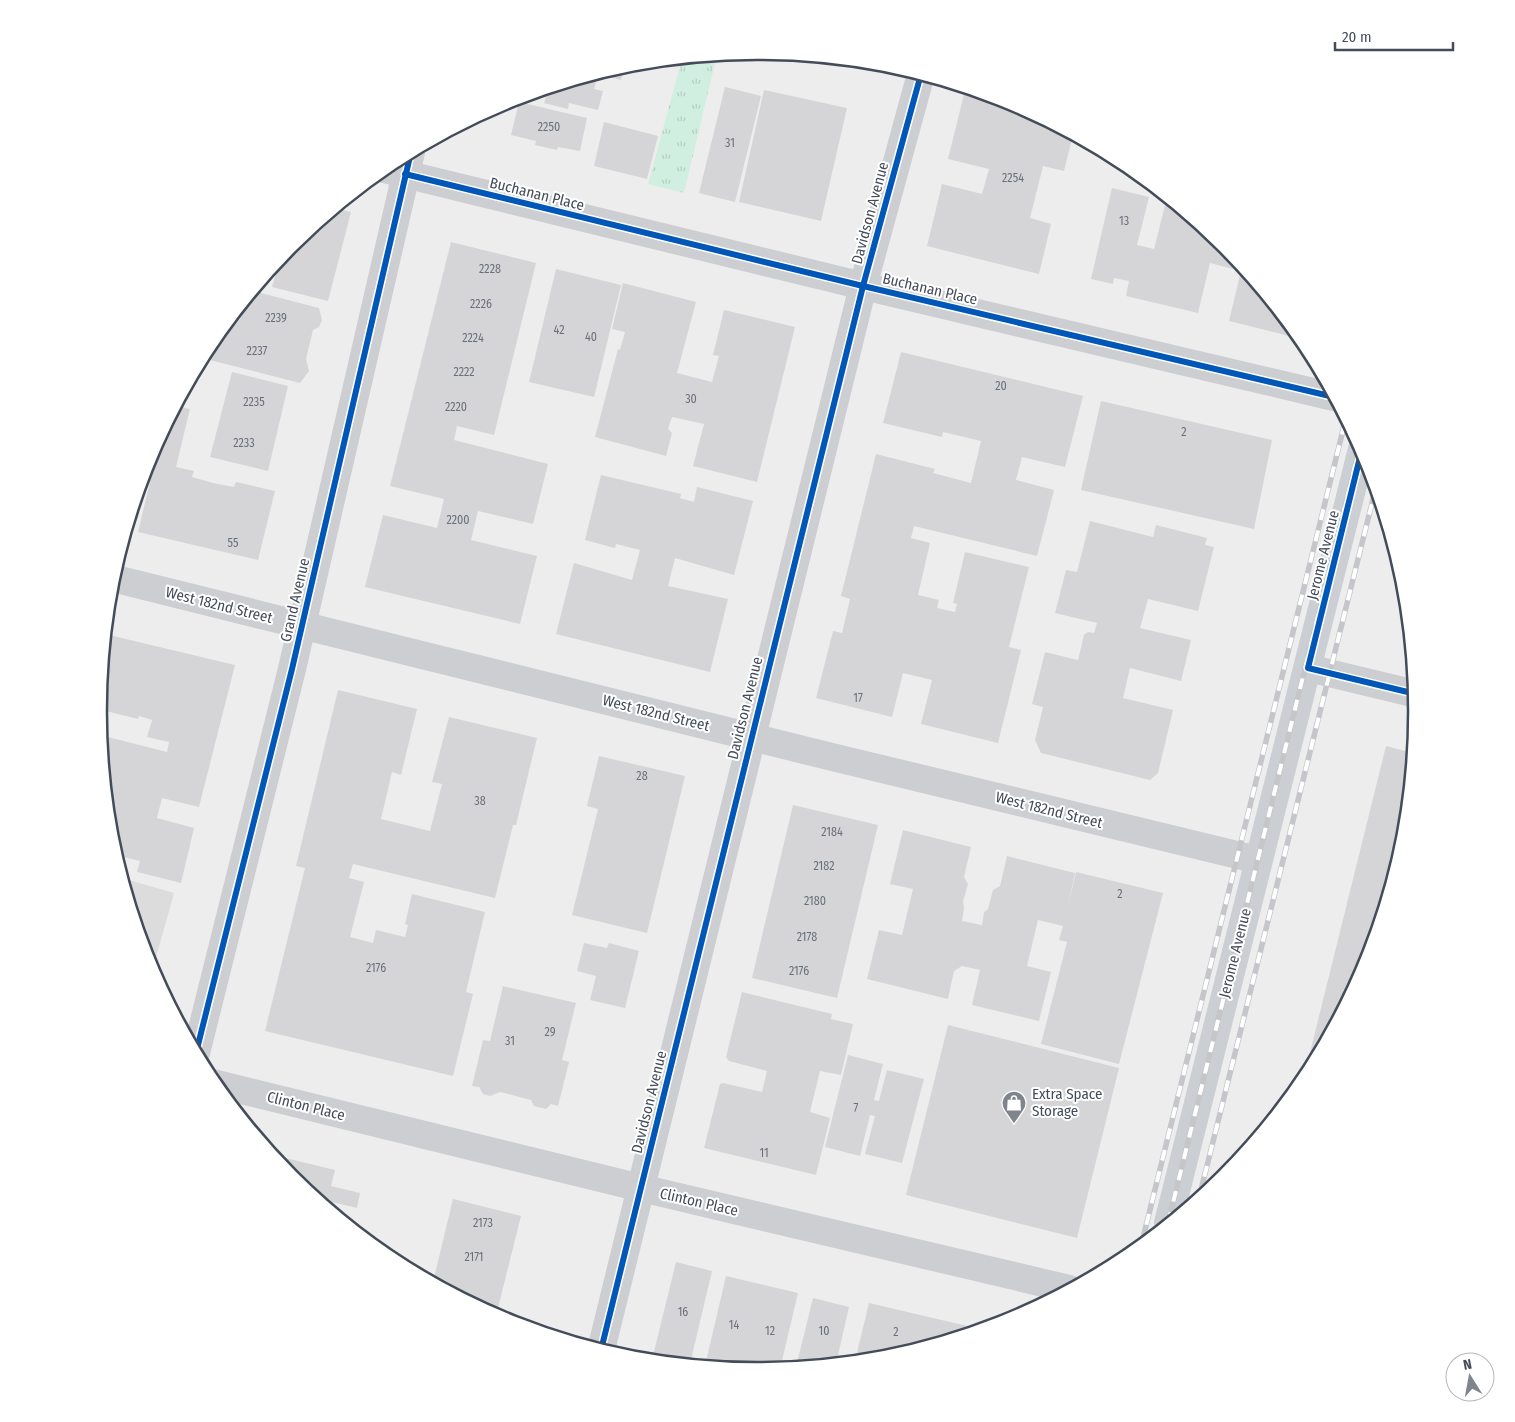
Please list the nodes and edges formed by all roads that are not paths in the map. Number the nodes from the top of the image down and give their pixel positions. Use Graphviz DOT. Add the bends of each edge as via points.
graph roads {
  1 [pos="919,81"];
  2 [pos="403,166"];
  3 [pos="399,168"];
  4 [pos="862,286"];
  5 [pos="1326,395"];
  6 [pos="1359,462"];
  7 [pos="120,580"];
  8 [pos="301,626"];
  9 [pos="1308,668"];
  10 [pos="1408,692"];
  11 [pos="751,737"];
  12 [pos="1258,860"];
  13 [pos="198,1043"];
  14 [pos="226,1086"];
  15 [pos="641,1188"];
  16 [pos="1170,1214"];
  17 [pos="1060,1287"];
  18 [pos="602,1343"];
  1 -- 4 [label="street, Davidson Avenue"];
  2 -- 4 [label="street, Buchanan Place"];
  3 -- 8 [label="street, Grand Avenue"];
  4 -- 5 [label="street, Buchanan Place"];
  4 -- 11 [label="street, Davidson Avenue"];
  6 -- 9 [label="main road, Jerome Avenue"];
  7 -- 8 [label="street, West 182nd Street"];
  8 -- 11 [label="street, West 182nd Street"];
  8 -- 13 [label="street, Grand Avenue"];
  9 -- 10 [label="street"];
  9 -- 12 [label="main road, Jerome Avenue"];
  11 -- 12 [label="street, West 182nd Street"];
  11 -- 15 [label="street, Davidson Avenue"];
  12 -- 16 [label="main road, Jerome Avenue"];
  14 -- 15 [label="street, Clinton Place"];
  15 -- 17 [label="street, Clinton Place"];
  15 -- 18 [label="street, Davidson Avenue"];
}
